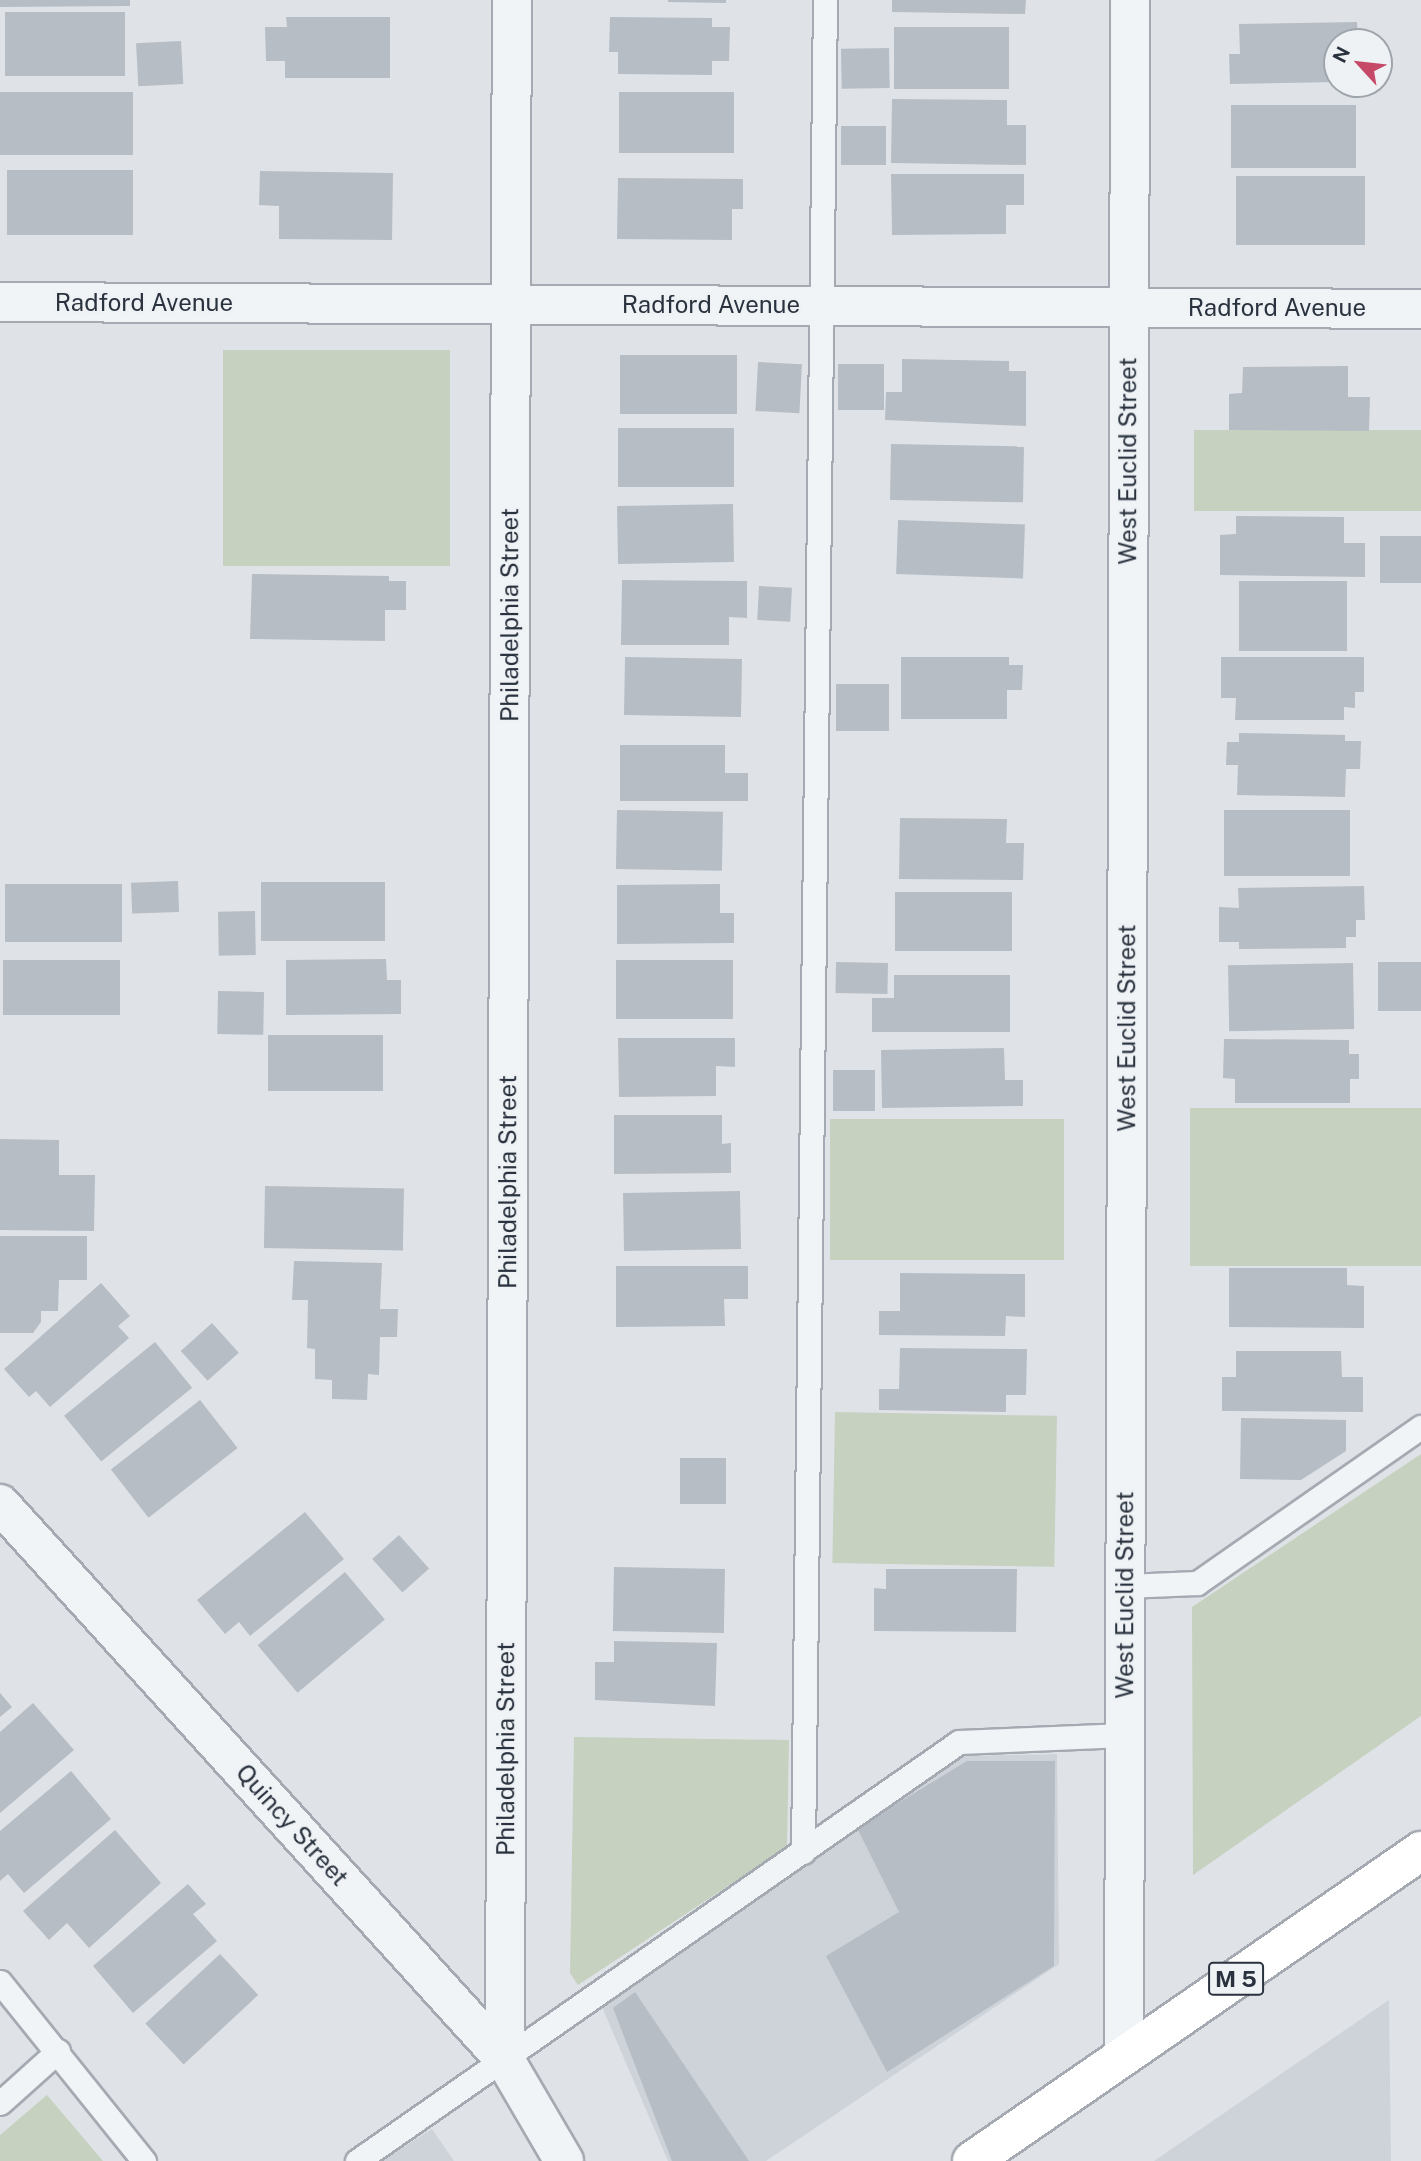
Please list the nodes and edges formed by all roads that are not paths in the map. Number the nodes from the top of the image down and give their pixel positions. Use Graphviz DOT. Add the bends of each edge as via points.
graph roads {
  1 [pos="512,0"];
  2 [pos="825,0"];
  3 [pos="1130,0"];
  4 [pos="0,302"];
  5 [pos="512,304"];
  6 [pos="823,305"];
  7 [pos="1129,307"];
  8 [pos="1421,309"];
  9 [pos="1421,1427"];
  10 [pos="0,1504"];
  11 [pos="1125,1586"];
  12 [pos="1125,1735"];
  13 [pos="1421,1851"];
  14 [pos="803,1852"];
  15 [pos="0,1982"];
  16 [pos="58,2051"];
  17 [pos="1124,2055"];
  18 [pos="505,2060"];
  19 [pos="0,2103"];
  20 [pos="144,2161"];
  21 [pos="357,2161"];
  22 [pos="564,2161"];
  23 [pos="972,2161"];
  1 -- 5 [label="street, Philadelphia Street"];
  2 -- 6 [label="lane"];
  3 -- 7 [label="street, West Euclid Street"];
  4 -- 5 [label="street, Radford Avenue"];
  5 -- 6 [label="street, Radford Avenue"];
  5 -- 18 [label="street, Philadelphia Street"];
  6 -- 7 [label="street, Radford Avenue"];
  6 -- 14 [label="lane"];
  7 -- 8 [label="street, Radford Avenue"];
  7 -- 11 [label="street, West Euclid Street"];
  9 -- 11 [label="lane" via="1197,1583"];
  10 -- 18 [label="street, Quincy Street"];
  11 -- 12 [label="street, West Euclid Street"];
  12 -- 14 [label="lane" via="958,1742"];
  12 -- 17 [label="street, West Euclid Street"];
  13 -- 17 [label="main road, M 5"];
  14 -- 18 [label="lane"];
  15 -- 16 [label="lane"];
  16 -- 19 [label="lane"];
  16 -- 20 [label="lane"];
  17 -- 23 [label="main road, M 5"];
  18 -- 21 [label="lane"];
  18 -- 22 [label="street, Quincy Street"];
}
